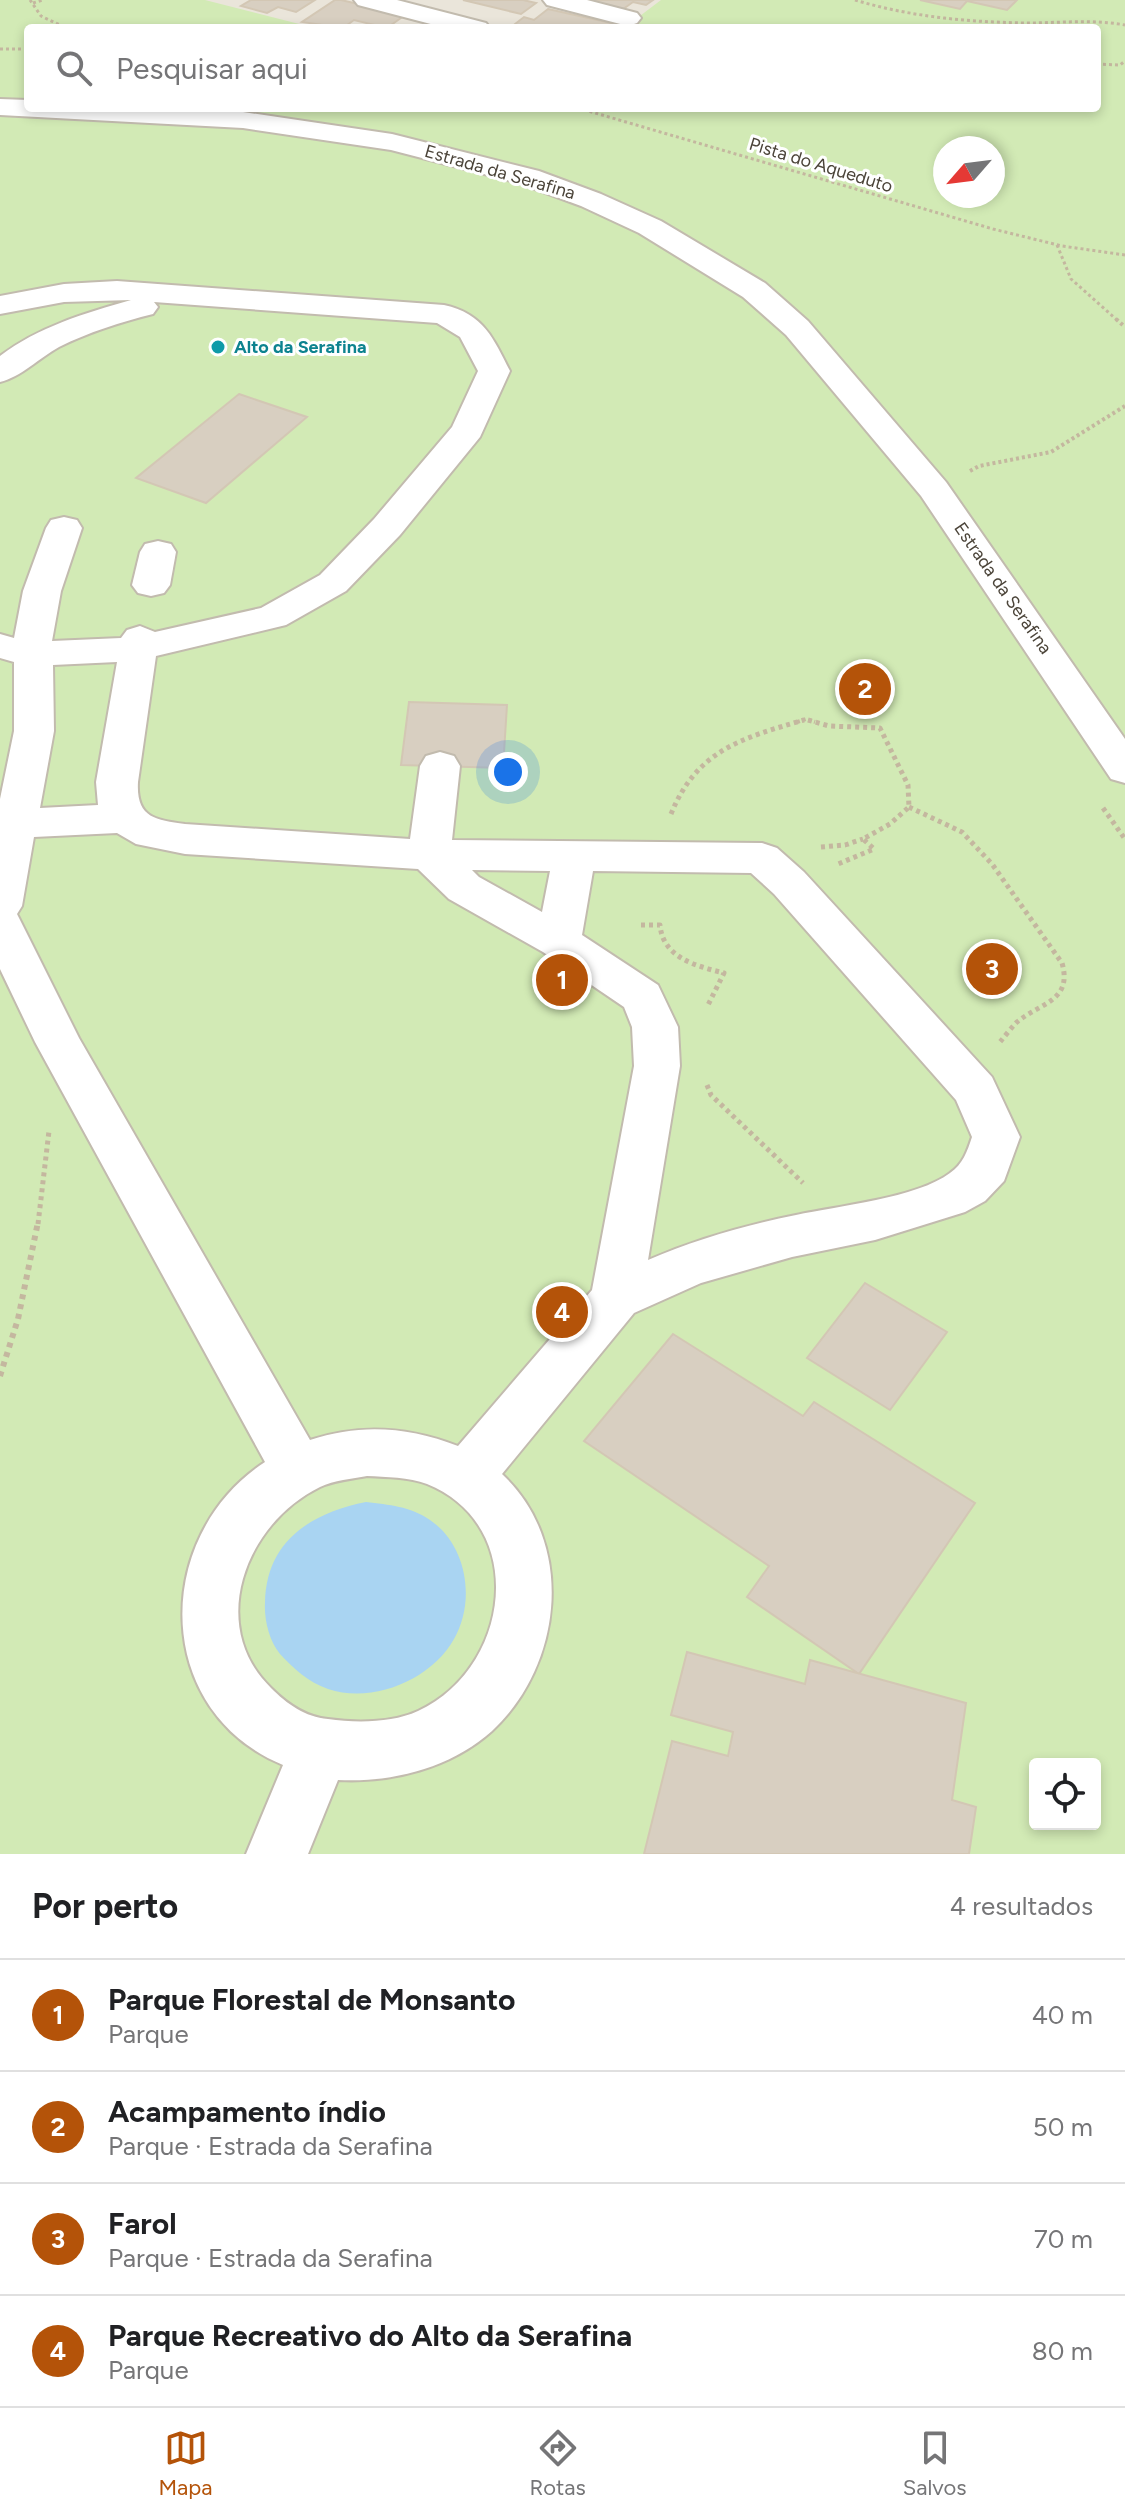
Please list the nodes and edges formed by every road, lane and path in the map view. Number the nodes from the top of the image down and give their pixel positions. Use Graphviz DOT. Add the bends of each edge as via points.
graph roads {
  1 [pos="43,0"];
  2 [pos="367,0"];
  3 [pos="556,0"];
  4 [pos="855,0"];
  5 [pos="31,2"];
  6 [pos="628,18"];
  7 [pos="58,24"];
  8 [pos="461,24"];
  9 [pos="1125,25"];
  10 [pos="0,49"];
  11 [pos="24,49"];
  12 [pos="1125,61"];
  13 [pos="1101,64"];
  14 [pos="0,107"];
  15 [pos="24,108"];
  16 [pos="93,112"];
  17 [pos="592,112"];
  18 [pos="1057,245"];
  19 [pos="1125,255"];
  20 [pos="183,296"];
  21 [pos="0,305"];
  22 [pos="1125,327"];
  23 [pos="0,372"];
  24 [pos="1125,406"];
  25 [pos="934,489"];
  26 [pos="64,528"];
  27 [pos="149,590"];
  28 [pos="16,650"];
  29 [pos="1113,738"];
  30 [pos="440,766"];
  31 [pos="1125,769"];
  32 [pos="1097,798"];
  33 [pos="909,807"];
  34 [pos="124,818"];
  35 [pos="15,824"];
  36 [pos="1125,839"];
  37 [pos="429,855"];
  38 [pos="574,857"];
  39 [pos="623,857"];
  40 [pos="789,883"];
  41 [pos="0,906"];
  42 [pos="0,923"];
  43 [pos="641,925"];
  44 [pos="559,941"];
  45 [pos="642,997"];
  46 [pos="707,1007"];
  47 [pos="702,1021"];
  48 [pos="58,1042"];
  49 [pos="702,1071"];
  50 [pos="975,1090"];
  51 [pos="875,1220"];
  52 [pos="616,1298"];
  53 [pos="0,1376"];
  54 [pos="298,1470"];
  55 [pos="465,1478"];
  56 [pos="321,1748"];
  57 [pos="277,1854"];
  1 -- 5 [label="path"];
  2 -- 8 [label="street"];
  3 -- 6 [label="street"];
  4 -- 9 [label="path" via="922,16 1031,23 1098,19"];
  5 -- 7 [label="path" via="41,16"];
  10 -- 11 [label="path"];
  12 -- 13 [label="path"];
  14 -- 15 [label="street, Estrada da Serafina"];
  16 -- 25 [label="street, Estrada da Serafina" via="243,120 392,142 478,162 591,200 650,227 754,290 797,328"];
  17 -- 18 [label="path, Pista do Aqueduto"];
  18 -- 19 [label="path, Pista do Aqueduto"];
  18 -- 22 [label="path" via="1071,279"];
  20 -- 21 [label="street" via="117,290"];
  20 -- 23 [label="street" via="92,320 19,355"];
  20 -- 27 [label="street" via="444,314 473,331 494,371 468,430 333,583 273,617"];
  24 -- 25 [label="path" via="1051,452 979,466"];
  25 -- 29 [label="street, Estrada da Serafina"];
  26 -- 28 [label="street" via="33,629"];
  27 -- 28 [label="street"];
  27 -- 34 [label="street" via="117,782 116,800"];
  28 -- 35 [label="street" via="34,731"];
  29 -- 31 [label="street, Estrada da Serafina"];
  30 -- 37 [label="street"];
  32 -- 36 [label="path"];
  33 -- 39 [label="path" via="908,785 880,728 829,726 806,719 732,745 698,767 662,826"];
  33 -- 40 [label="path" via="863,839 874,849"];
  33 -- 50 [label="path" via="962,832 973,843 1062,963 1066,977 1059,995 1016,1023 973,1064"];
  34 -- 35 [label="street"];
  34 -- 37 [label="street" via="151,834 185,839"];
  35 -- 41 [label="street"];
  37 -- 38 [label="street"];
  37 -- 44 [label="street" via="464,888"];
  38 -- 39 [label="street"];
  38 -- 44 [label="street"];
  39 -- 40 [label="street" via="762,858"];
  40 -- 50 [label="street"];
  42 -- 48 [label="street"];
  43 -- 46 [label="path" via="660,925 665,946 680,958 724,973"];
  44 -- 45 [label="street"];
  45 -- 46 [label="path"];
  45 -- 52 [label="street" via="655,1027 657,1066"];
  46 -- 47 [label="path"];
  48 -- 53 [label="path" via="35,1234 11,1350"];
  48 -- 54 [label="street"];
  49 -- 51 [label="path" via="711,1095 795,1176 838,1210"];
  50 -- 51 [label="street" via="996,1137 987,1167 948,1198"];
  51 -- 52 [label="street" via="689,1265"];
  52 -- 55 [label="street"];
  54 -- 55 [label="street" via="367,1452 436,1462"];
  54 -- 56 [label="street" via="265,1492 236,1523 218,1558 209,1597 210,1637 223,1675 246,1708 280,1733"];
  55 -- 56 [label="street" via="493,1502 513,1531 524,1565 527,1602 519,1639 502,1674 476,1705 442,1730 403,1746 362,1752"];
  56 -- 57 [label="street"];
}
